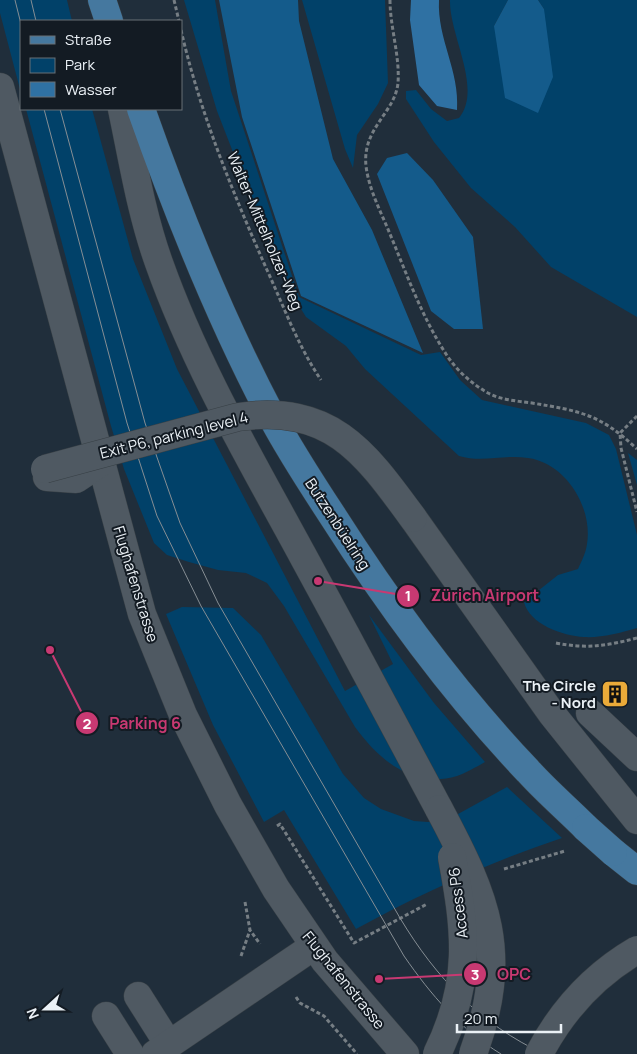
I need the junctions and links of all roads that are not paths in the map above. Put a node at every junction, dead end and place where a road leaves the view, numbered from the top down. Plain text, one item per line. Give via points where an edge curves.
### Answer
1 (101, 0) edge
2 (104, 20) edge
3 (109, 20) edge
4 (0, 87) edge
5 (122, 110) edge
6 (141, 110) edge
7 (100, 463) junction
8 (590, 713) dead end
9 (637, 757) edge
10 (439, 809) junction
11 (636, 818) edge
12 (637, 871) edge
13 (314, 946) junction
14 (637, 950) edge
15 (138, 996) dead end
16 (106, 1016) dead end
17 (162, 1049) edge
18 (130, 1054) edge
19 (405, 1054) edge
20 (437, 1054) edge
21 (473, 1054) edge
22 (539, 1054) edge

1 - 2 street
1 - 3 main road
4 - 7 street, Flughafenstrasse
5 - 10 street via 143,209 174,305 234,430
6 - 12 main road, Butzenbüelring, bridge via 193,251 232,336 273,418 366,569 415,637 529,773
7 - 11 street, Exit P6, parking level 4, bridge via 76,479 46,473 238,417 265,414 318,424 355,446 377,469 552,714
7 - 13 street, Flughafenstrasse via 142,614 183,714 248,843
8 - 9 street
10 - 20 street, Access P6, bridge via 450,844 462,916 464,972 456,1007
10 - 21 street, bridge via 472,874 490,930 492,961 488,996
13 - 17 street
13 - 19 street, Flughafenstrasse
14 - 22 street, bridge via 586,988 559,1020
15 - 17 street
16 - 18 street

